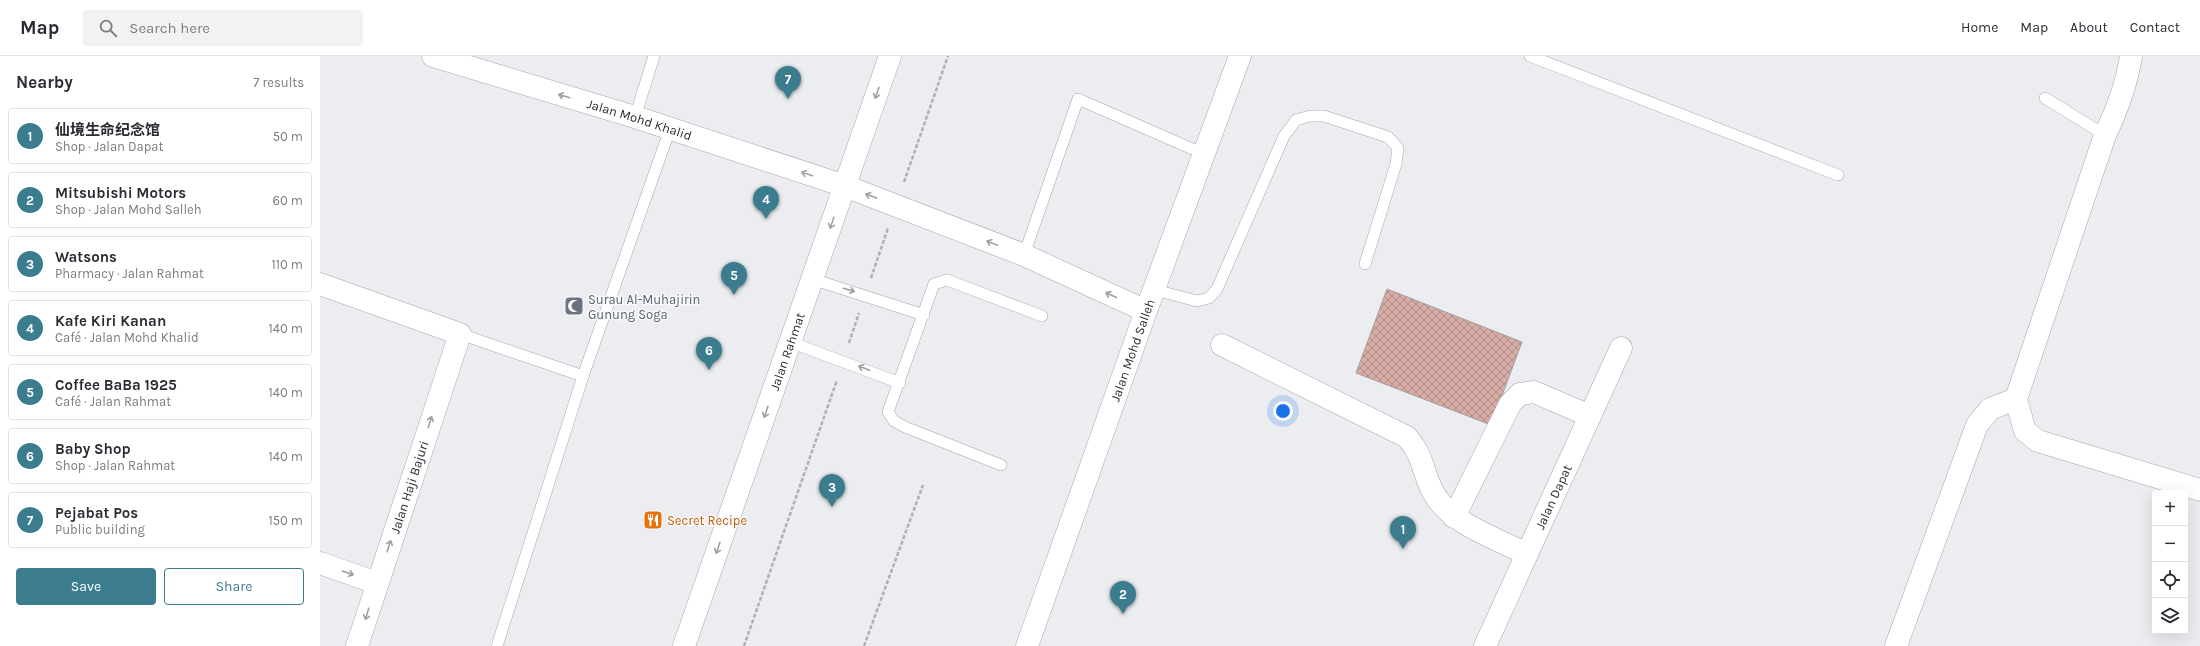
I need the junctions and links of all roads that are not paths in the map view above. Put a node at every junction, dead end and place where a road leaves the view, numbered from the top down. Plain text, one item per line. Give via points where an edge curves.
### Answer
1 (432, 56) edge
2 (654, 56) edge
3 (890, 56) edge
4 (1240, 56) edge
5 (1530, 56) edge
6 (2131, 56) edge
7 (2045, 98) dead end
8 (635, 117) junction
9 (670, 129) junction
10 (2104, 135) junction
11 (1204, 154) junction
12 (1838, 175) dead end
13 (844, 186) junction
14 (1024, 255) junction
15 (1365, 264) dead end
16 (812, 279) junction
17 (320, 284) edge
18 (1155, 290) junction
19 (1146, 311) junction
20 (924, 315) junction
21 (1042, 316) dead end
22 (460, 334) junction
23 (790, 342) junction
24 (1222, 345) dead end
25 (1621, 348) dead end
26 (583, 376) junction
27 (900, 383) junction
28 (2016, 399) junction
29 (1590, 416) junction
30 (1001, 465) dead end
31 (2200, 490) edge
32 (1454, 516) junction
33 (1527, 554) junction
34 (320, 563) edge
35 (377, 583) junction
36 (357, 646) edge
37 (496, 646) edge
38 (684, 646) edge
39 (1027, 646) edge
40 (1485, 646) edge
41 (1896, 646) edge

8 -> 1 street, Jalan Mohd Khalid
2 - 8 lane
3 -> 13 street, Jalan Rahmat
4 - 11 street, Jalan Mohd Salleh
5 - 12 lane
6 - 10 street via 2112,120
7 - 10 lane
8 - 9 street, Jalan Mohd Khalid
13 -> 9 street, Jalan Mohd Khalid
9 - 26 lane
10 - 28 street
11 - 14 lane via 1078,99
11 - 18 street, Jalan Mohd Salleh
14 -> 13 street, Jalan Mohd Khalid
13 -> 16 street, Jalan Rahmat
19 -> 14 street, Jalan Mohd Khalid
15 - 18 lane via 1396,164 1398,148 1388,137 1324,116 1310,116 1296,120 1284,136 1217,289 1209,298 1197,301
16 -> 20 lane
16 - 23 street, Jalan Rahmat
17 - 22 street
18 - 19 street, Jalan Mohd Salleh
19 - 39 street, Jalan Mohd Salleh
20 - 21 lane via 934,284 947,280
20 - 27 lane
22 - 26 lane
35 -> 22 street, Jalan Haji Bajuri
27 -> 23 lane
23 -> 38 street, Jalan Rahmat
24 - 32 street via 1407,438 1418,450 1426,479 1443,508
25 - 29 street, Jalan Dapat
26 - 37 lane
27 - 30 lane via 888,412 894,421
28 - 31 street via 2025,431 2038,441
28 - 41 street via 1990,408 1977,425
29 - 32 street via 1534,392 1520,394 1510,404
29 - 33 street, Jalan Dapat
32 - 33 street
33 - 40 street, Jalan Dapat
34 -> 35 street
35 -> 36 street, Jalan Haji Bajuri

